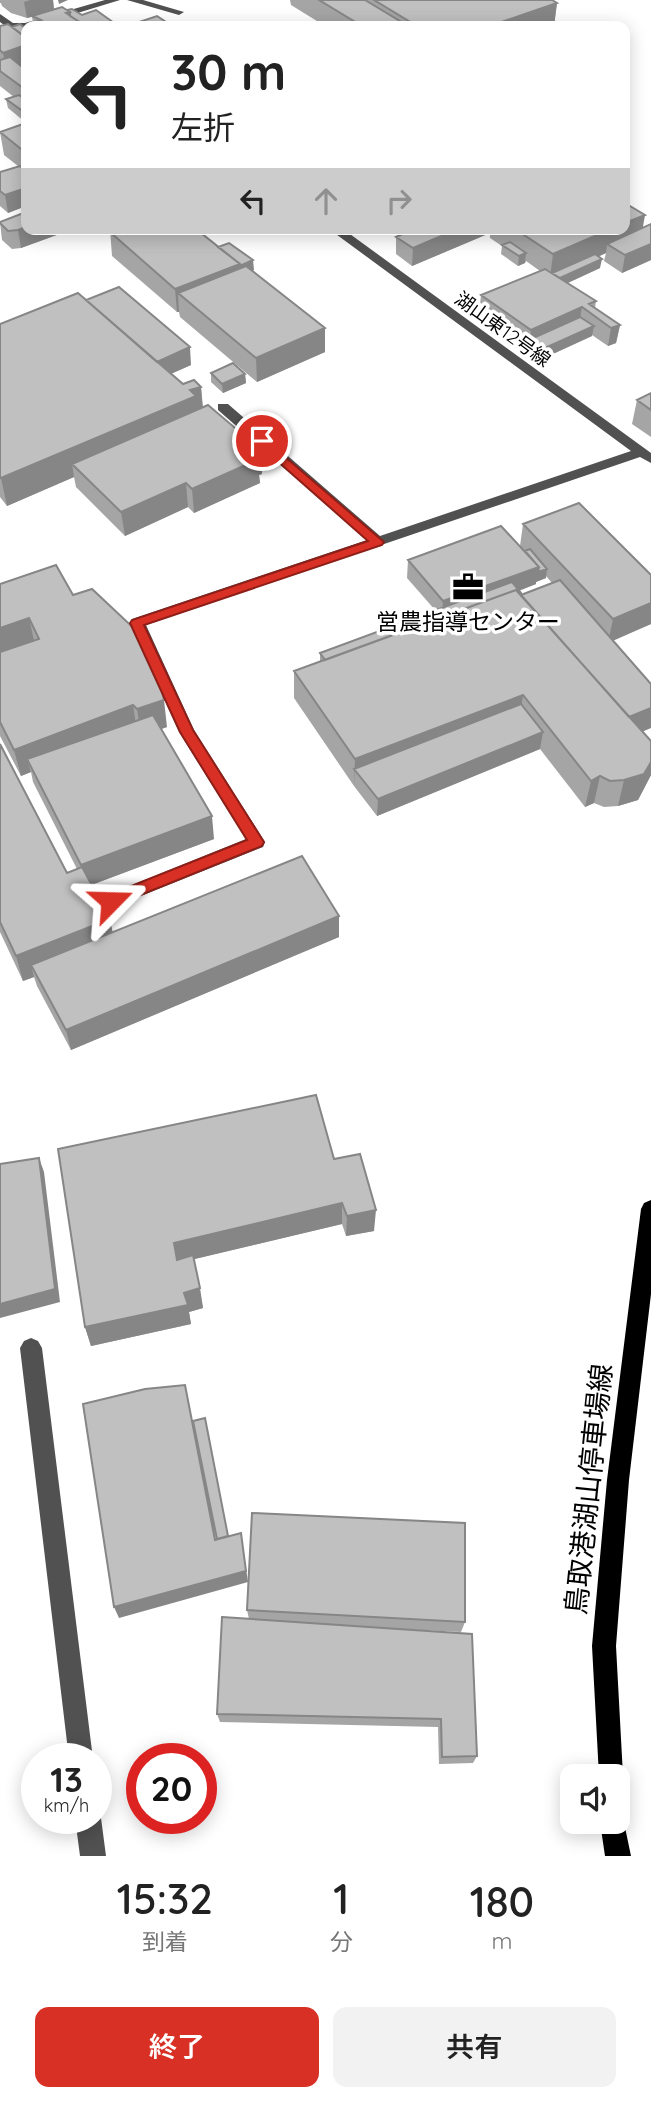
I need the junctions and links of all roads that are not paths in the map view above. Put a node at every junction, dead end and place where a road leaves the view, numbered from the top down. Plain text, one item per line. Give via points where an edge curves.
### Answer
1 (115, 0) edge
2 (132, 0) edge
3 (182, 0) edge
4 (179, 12) junction
5 (0, 17) edge
6 (42, 21) edge
7 (178, 21) edge
8 (21, 26) edge
9 (343, 235) edge
10 (223, 407) dead end
11 (646, 455) edge
12 (378, 542) junction
13 (111, 901) dead end
14 (651, 1209) edge
15 (31, 1348) dead end
16 (79, 1743) edge
17 (610, 1764) edge
18 (90, 1834) edge
19 (615, 1834) edge
20 (93, 1856) edge
21 (618, 1856) edge

1 - 6 street
2 - 4 street
3 - 4 street
4 - 7 street
5 - 8 street via 11,26
9 - 11 street, 湖山東12号線
10 - 12 street
11 - 12 street
12 - 13 street via 136,623 187,732 257,842
14 - 17 main road, 鳥取港湖山停車場線 via 618,1480 604,1646
15 - 16 street
18 - 20 street
19 - 21 main road

